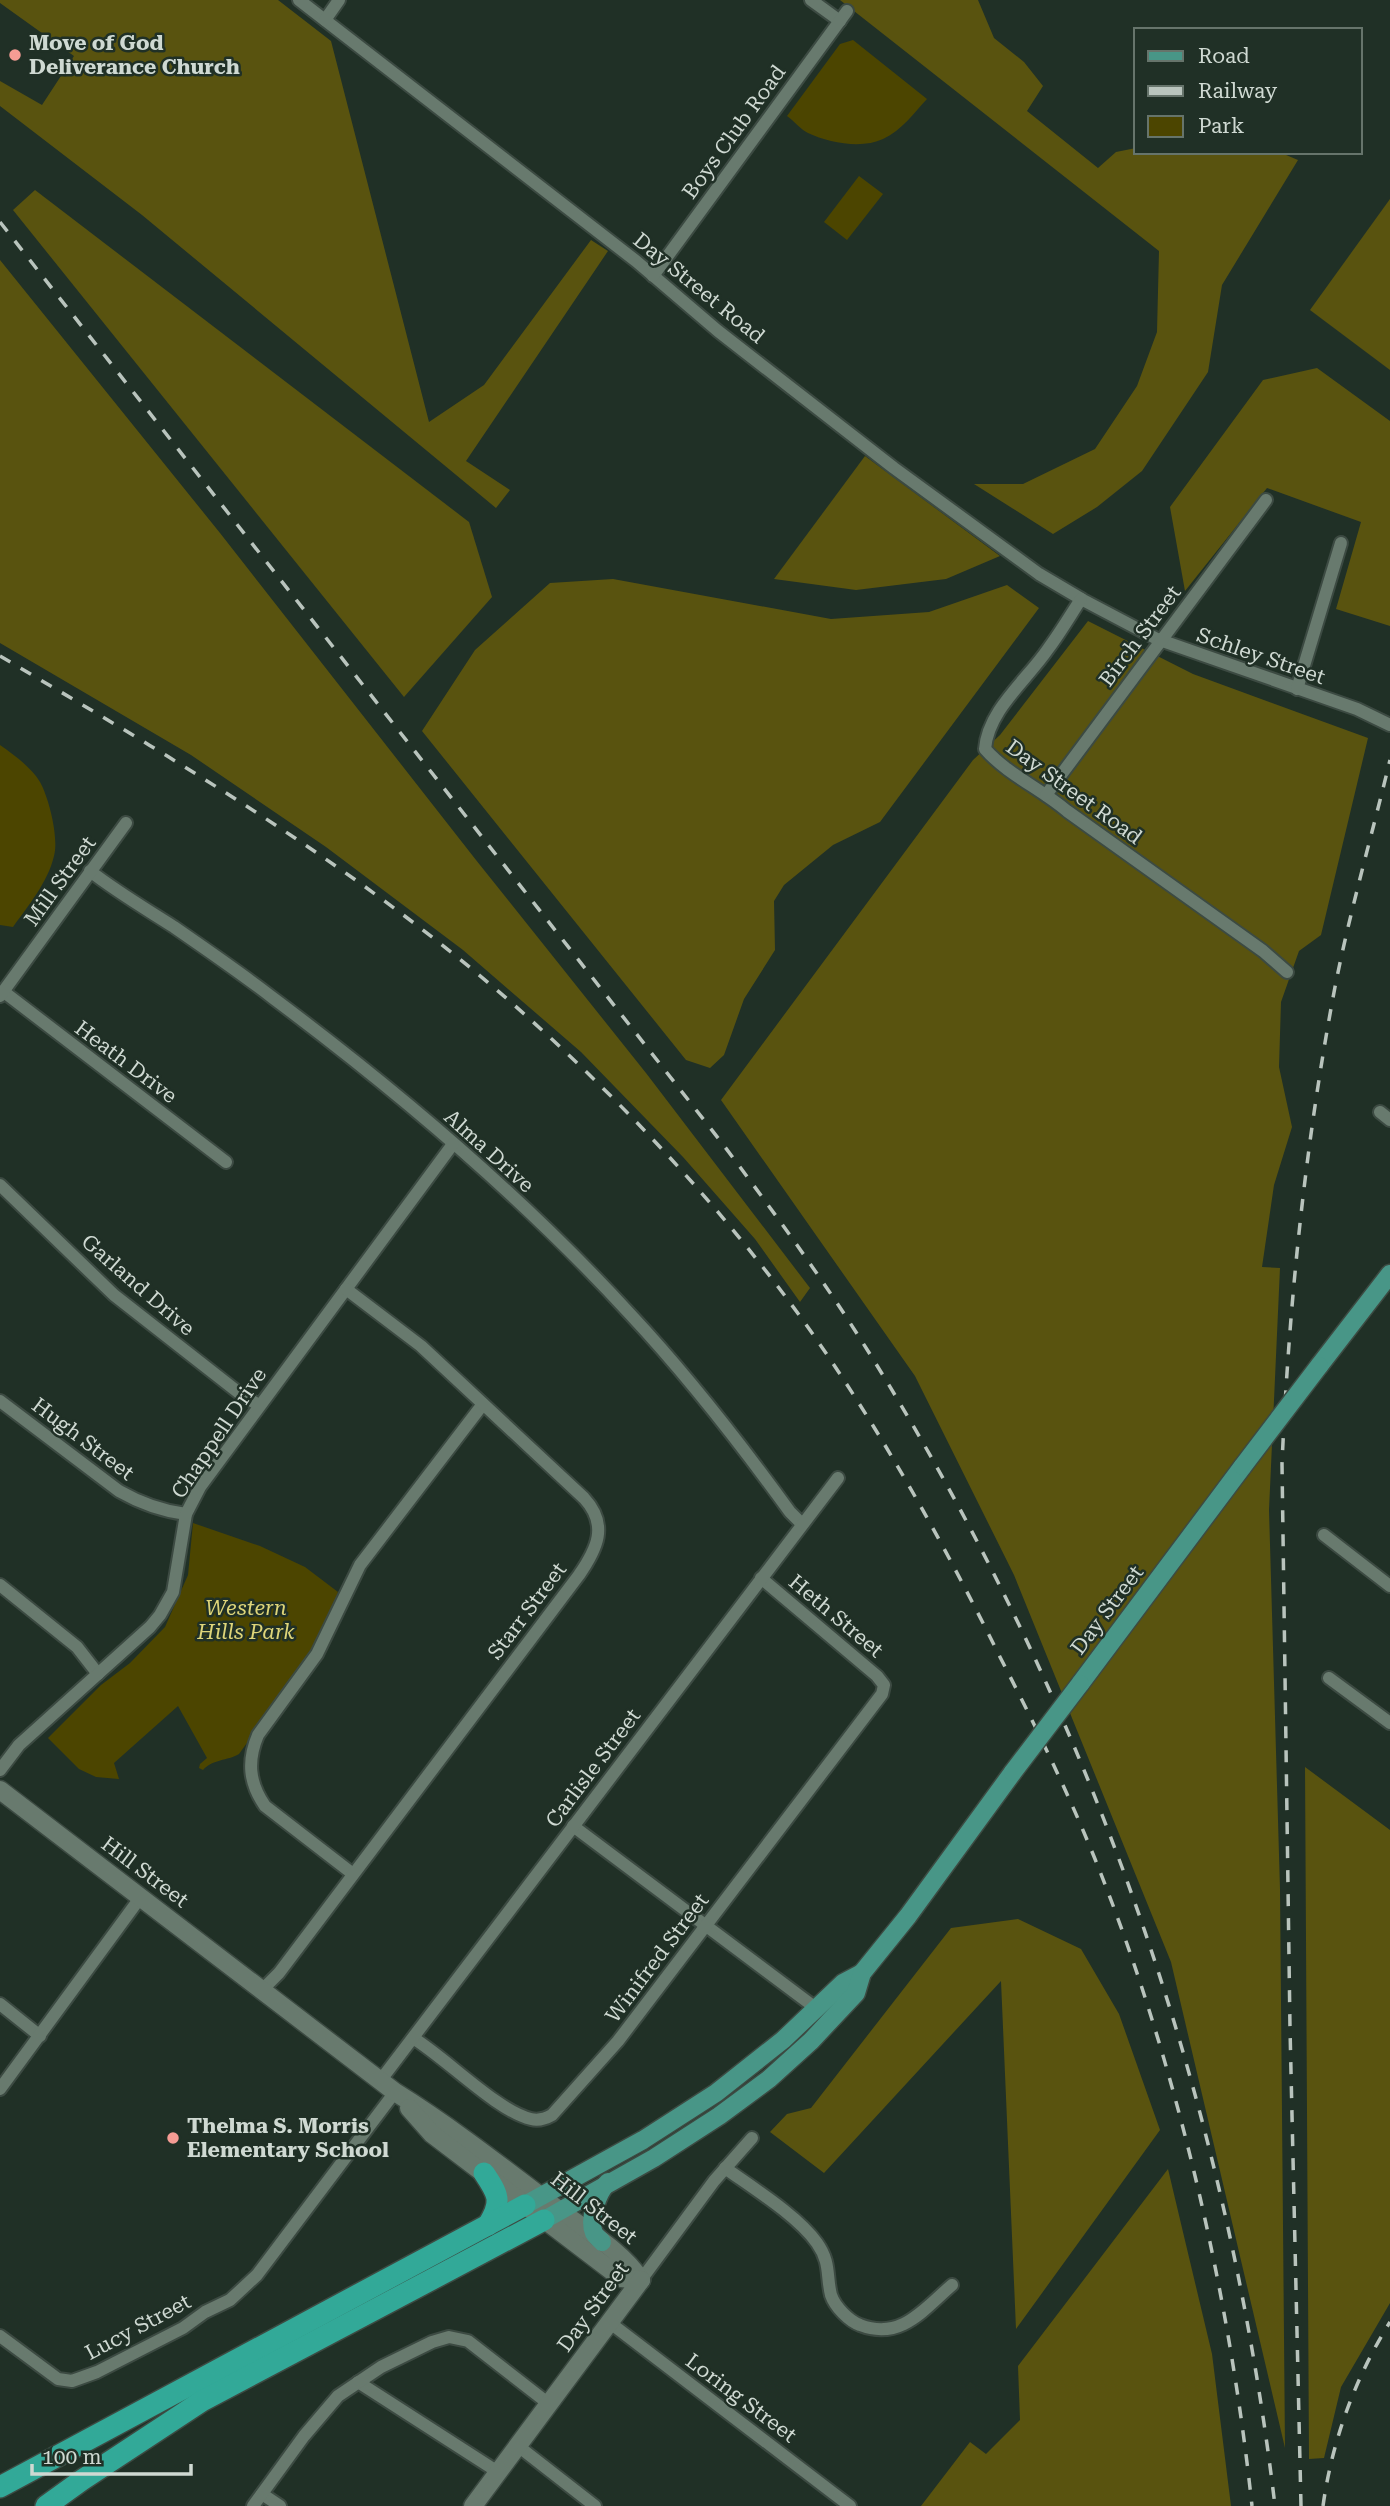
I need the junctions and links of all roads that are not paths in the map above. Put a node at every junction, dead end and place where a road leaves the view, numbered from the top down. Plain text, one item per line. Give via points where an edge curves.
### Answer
1 (299, 0) edge
2 (339, 0) edge
3 (811, 0) edge
4 (325, 20) junction
5 (653, 276) junction
6 (1266, 500) dead end
7 (1341, 543) dead end
8 (1082, 600) junction
9 (1160, 640) junction
10 (1297, 689) junction
11 (1390, 725) edge
12 (1046, 795) junction
13 (126, 823) dead end
14 (90, 871) junction
15 (1287, 972) dead end
16 (2, 994) edge
17 (453, 1144) junction
18 (226, 1161) dead end
19 (0, 1185) edge
20 (1390, 1275) edge
21 (346, 1289) junction
22 (0, 1401) edge
23 (483, 1404) junction
24 (259, 1405) junction
25 (838, 1478) dead end
26 (186, 1514) junction
27 (802, 1524) junction
28 (1324, 1535) dead end
29 (761, 1578) junction
30 (0, 1585) edge
31 (1390, 1586) edge
32 (98, 1674) junction
33 (1329, 1678) dead end
34 (884, 1685) joint
35 (1390, 1723) edge
36 (0, 1770) edge
37 (0, 1790) edge
38 (573, 1826) junction
39 (353, 1874) junction
40 (140, 1898) junction
41 (707, 1924) junction
42 (862, 1973) junction
43 (261, 1990) junction
44 (0, 2004) edge
45 (817, 2009) junction
46 (40, 2036) junction
47 (413, 2038) junction
48 (380, 2081) junction
49 (0, 2089) edge
50 (395, 2092) junction
51 (752, 2137) dead end
52 (725, 2168) junction
53 (484, 2173) junction
54 (608, 2182) junction
55 (533, 2200) junction
56 (552, 2215) junction
57 (488, 2225) junction
58 (602, 2242) junction
59 (641, 2280) junction
60 (952, 2285) dead end
61 (609, 2322) junction
62 (0, 2336) edge
63 (358, 2382) junction
64 (549, 2404) junction
65 (518, 2446) junction
66 (498, 2472) junction
67 (0, 2487) edge
68 (262, 2494) junction
69 (46, 2506) edge
70 (253, 2506) edge
71 (280, 2506) edge
72 (473, 2506) edge
73 (595, 2506) edge
74 (850, 2506) edge

1 - 4 street, Day Street Road
2 - 4 street
3 - 5 street, Boys Club Road via 843,16
4 - 5 street, Day Street Road
5 - 8 street, Day Street Road via 894,468
6 - 9 street, Birch Street
7 - 10 street
8 - 9 street, Schley Street
8 - 12 street, Day Street Road via 992,721 986,738 985,749 998,764
9 - 10 street, Schley Street
9 - 12 street, Birch Street
10 - 11 street, Schley Street
12 - 15 street, Day Street Road
13 - 14 street, Mill Street
14 - 16 street, Mill Street
14 - 17 street, Alma Drive via 270,995
16 - 18 street, Heath Drive
17 - 21 street, Chappell Drive
17 - 27 street, Alma Drive via 630,1314 709,1404
19 - 24 street, Garland Drive via 114,1295
20 - 42 main road, Day Street, bridge
21 - 23 street, Starr Street via 421,1346
21 - 24 street, Chappell Drive
22 - 26 street, Hugh Street via 119,1491
23 - 39 street via 360,1565 317,1654 253,1747 250,1773 265,1806
23 - 39 street, Starr Street via 589,1503 598,1528 596,1547
24 - 26 street, Chappell Drive
25 - 27 street, Carlisle Street
26 - 32 street, Chappell Drive via 176,1579 167,1604 150,1627
27 - 29 street, Carlisle Street
28 - 31 street
29 - 34 street, Heth Street
29 - 38 street, Carlisle Street
30 - 32 street via 77,1647
32 - 36 street, Chappell Drive via 19,1745
33 - 35 street
34 - 41 street, Winifred Street via 882,1694
37 - 40 street, Hill Street
38 - 41 street
38 - 47 street, Carlisle Street
39 - 43 street, Starr Street
40 - 43 street, Hill Street
40 - 46 street
41 - 45 street
41 - 47 street, Winifred Street via 618,2041 559,2109 544,2119 533,2120 513,2111
42 - 45 main road, Day Street via 843,1983
42 - 54 main road, Day Street via 856,1993 832,2021 769,2079 654,2158
43 - 48 street, Hill Street
44 - 46 street
45 - 55 main road, Day Street via 716,2093 643,2140
46 - 49 street
47 - 48 street, Carlisle Street
48 - 50 street, Hill Street
50 - 53 street, Hill Street via 432,2134
50 - 55 street, Hill Street via 441,2120
50 - 62 street, Lucy Street via 257,2275 238,2294 183,2328 72,2381 58,2379
51 - 52 street, Day Street
52 - 59 street, Day Street
52 - 60 street via 805,2228 826,2259 832,2295 852,2322 874,2331 906,2325
53 - 55 street, Hill Street
53 - 57 highway via 499,2201
54 - 56 main road, Day Street
54 - 58 main road via 593,2219 594,2232
55 - 56 street, Hill Street
55 - 57 highway
56 - 58 street, Hill Street
56 - 59 street, Hill Street via 621,2278
56 - 69 highway via 202,2401
57 - 67 highway
58 - 59 street, Hill Street via 632,2266
59 - 61 street, Day Street
61 - 64 street, Day Street
61 - 74 street, Loring Street
63 - 64 street via 440,2339 462,2339
63 - 66 street
63 - 68 street via 323,2412
64 - 65 street, Day Street
65 - 66 street, Day Street
65 - 73 street
66 - 72 street, Day Street
68 - 70 street
68 - 71 street

